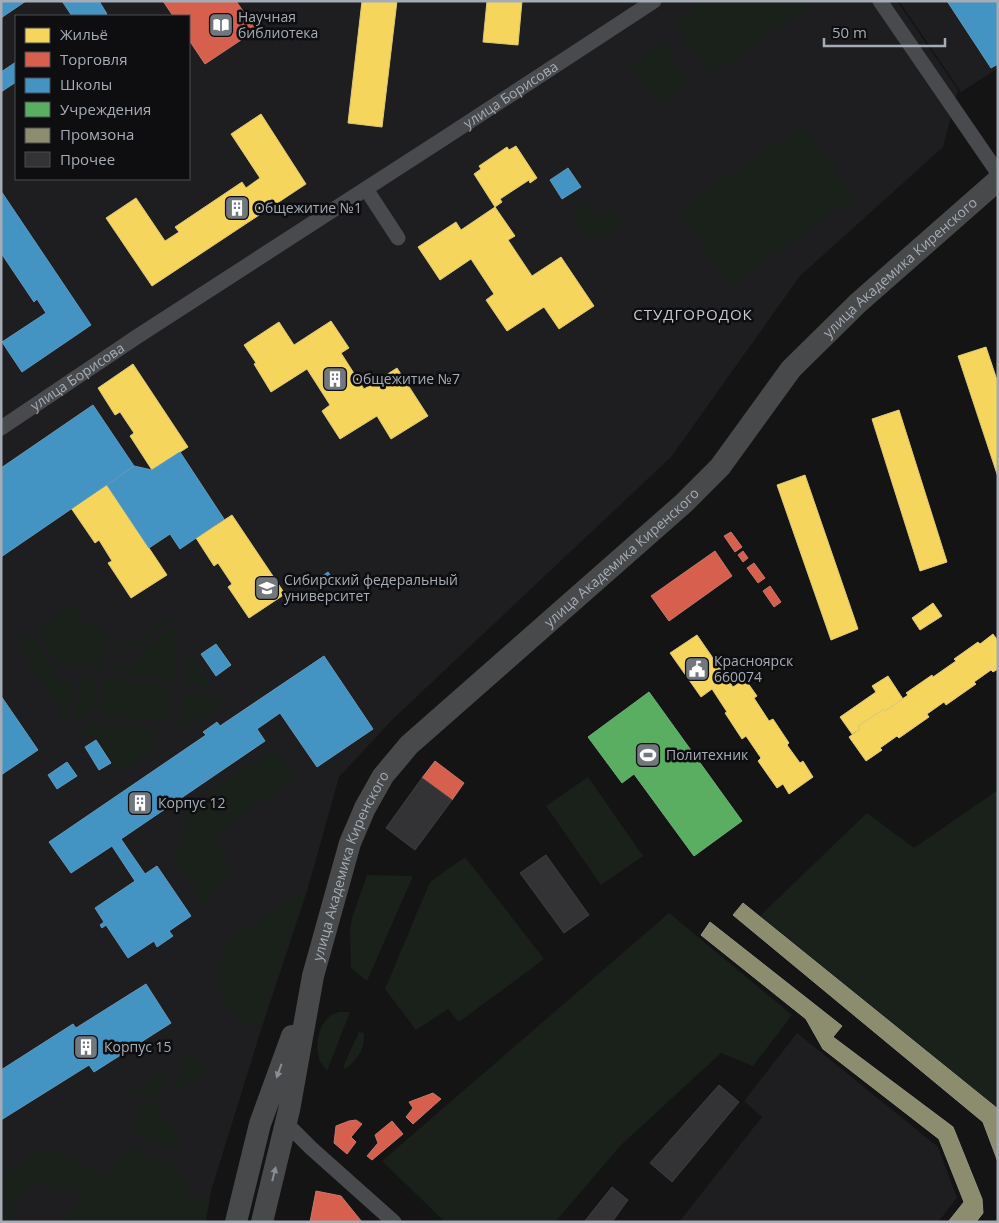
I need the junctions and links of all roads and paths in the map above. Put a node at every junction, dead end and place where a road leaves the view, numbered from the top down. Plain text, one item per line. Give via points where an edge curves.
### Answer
1 (654, 1) edge
2 (880, 1) edge
3 (998, 173) edge
4 (998, 180) edge
5 (366, 189) junction
6 (398, 238) dead end
7 (1, 428) edge
8 (313, 976) junction
9 (286, 1123) junction
10 (236, 1222) edge
11 (262, 1222) edge
12 (394, 1222) edge

1 - 5 street, улица Борисова
2 - 3 street
4 - 8 main road, улица Академика Киренского via 858,303 791,369 720,467 684,503 409,745 383,776 364,808 350,843
5 - 6 street
5 - 7 street, улица Борисова
8 - 9 main road, улица Академика Киренского
8 -> 10 main road, улица Академика Киренского via 260,1124
11 -> 9 main road, улица Академика Киренского
9 - 12 street

